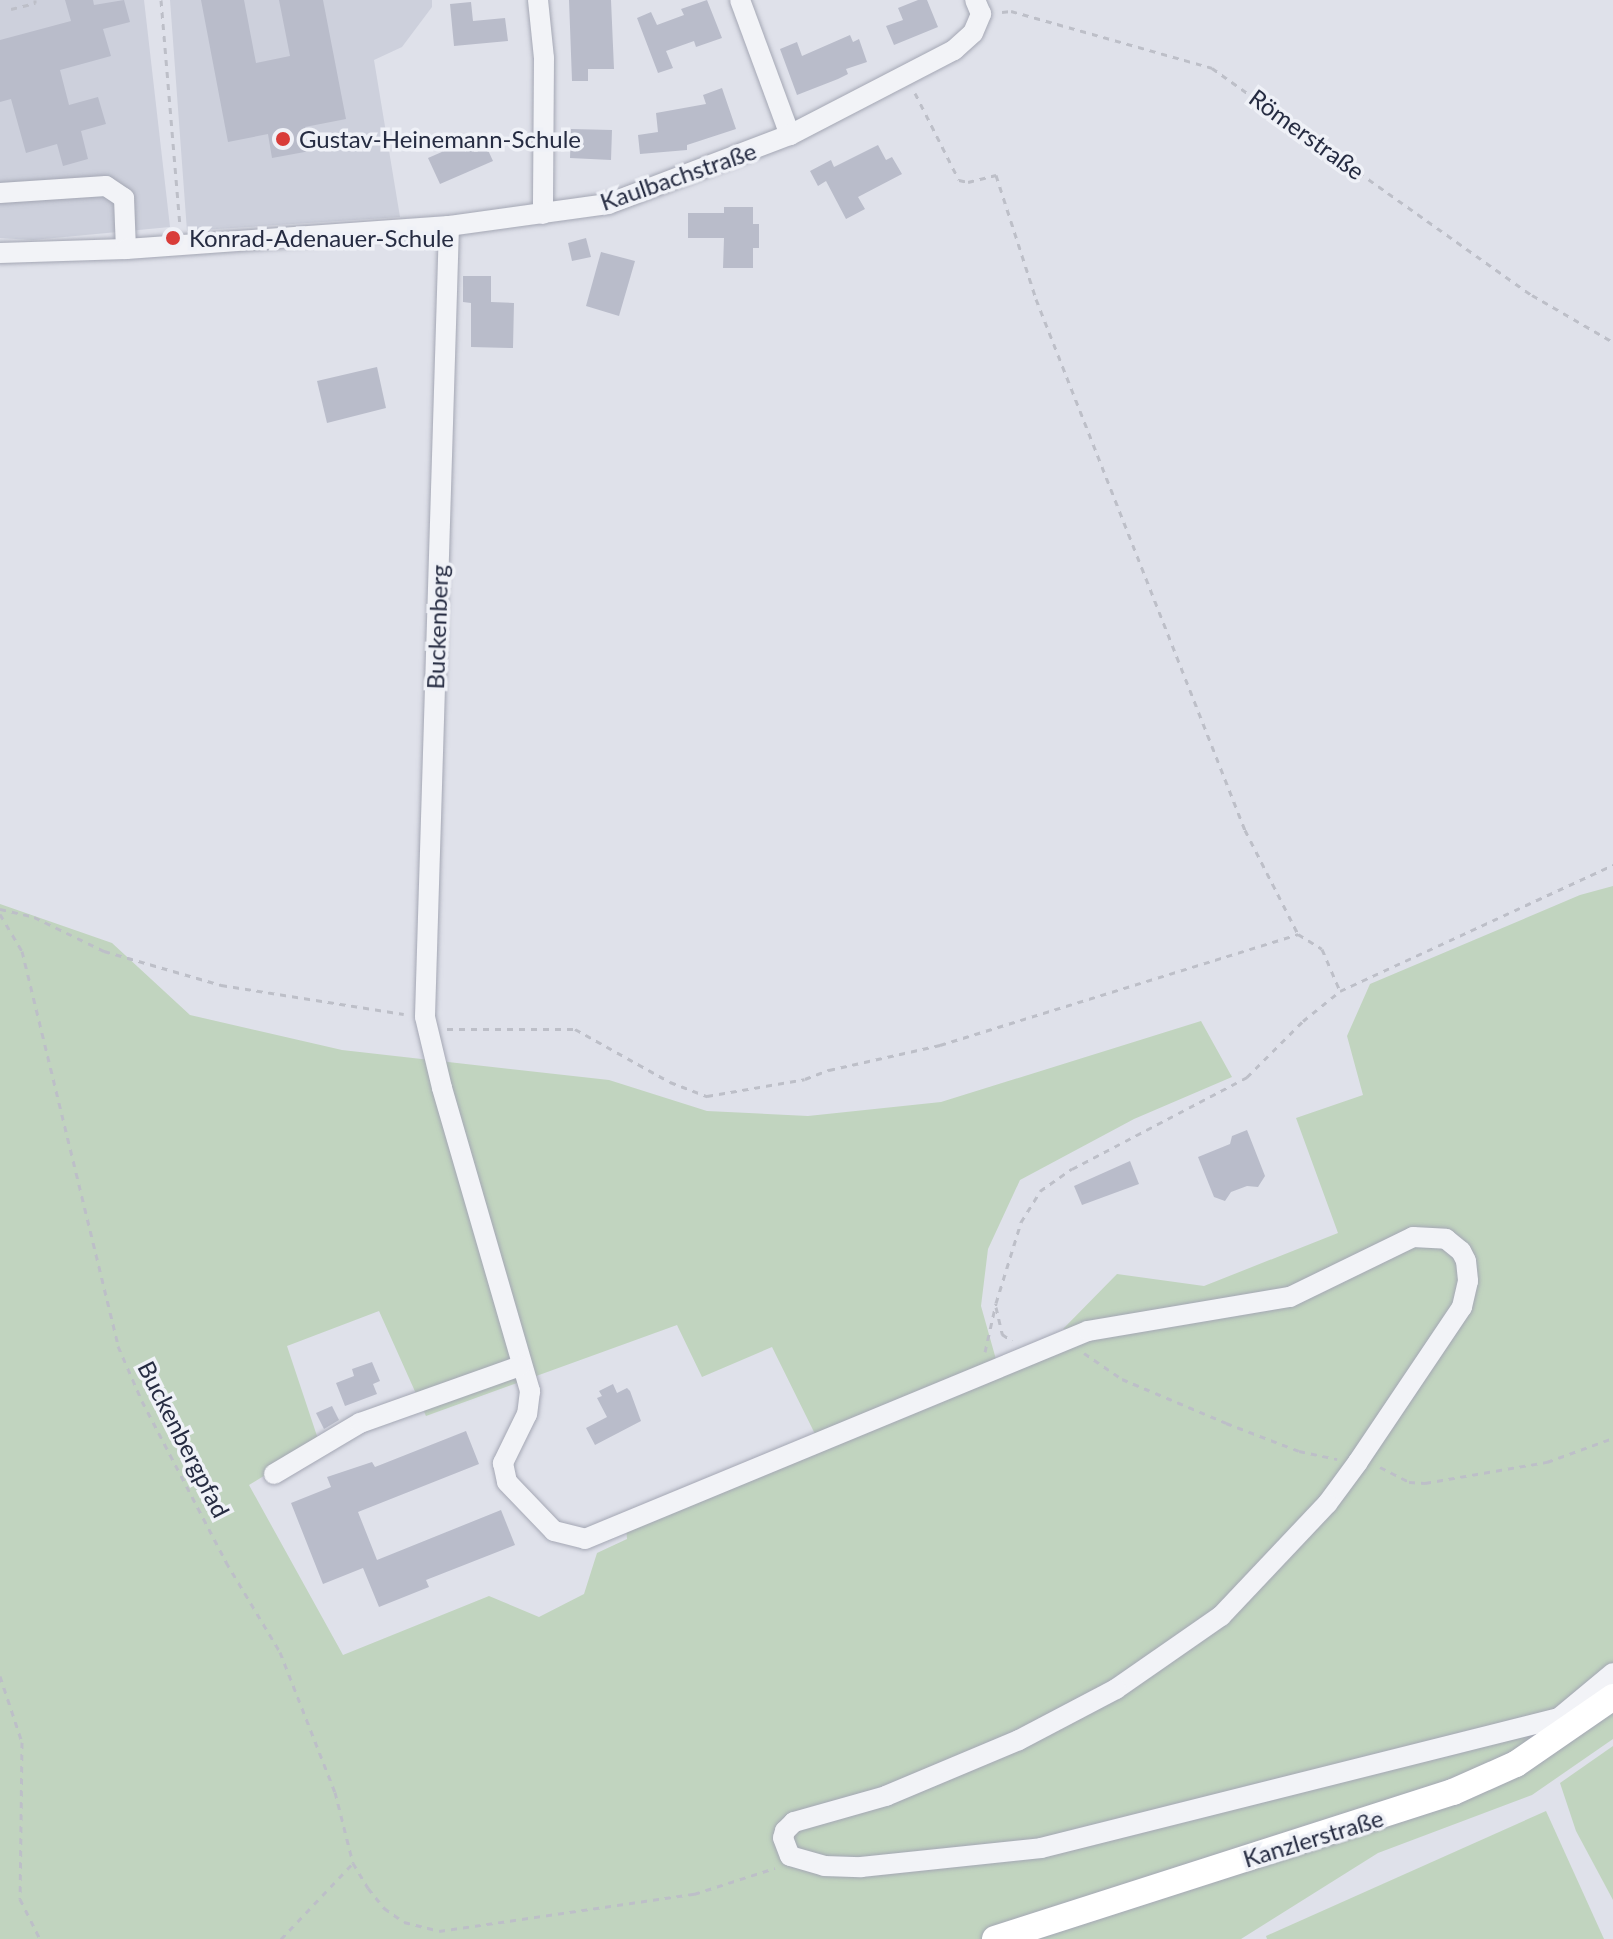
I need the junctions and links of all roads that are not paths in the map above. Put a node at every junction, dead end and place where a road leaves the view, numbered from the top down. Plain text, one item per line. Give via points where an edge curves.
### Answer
1 (538, 0) edge
2 (740, 0) edge
3 (978, 7) edge
4 (790, 135) junction
5 (0, 193) edge
6 (543, 214) junction
7 (449, 226) junction
8 (126, 249) junction
9 (0, 253) edge
10 (520, 1366) junction
11 (274, 1474) dead end
12 (1613, 1673) edge
13 (1613, 1697) edge
14 (995, 1939) edge

1 - 6 street via 544,58
2 - 4 street
3 - 4 street, Kaulbachstraße via 973,33 954,50
4 - 6 street, Kaulbachstraße via 608,204
5 - 8 street via 106,186 124,198
6 - 7 street, Kaulbachstraße
7 - 8 street, Kaulbachstraße
7 - 10 street, Buckenberg via 426,1023
8 - 9 street, Kaulbachstraße
10 - 11 street via 360,1423
10 - 12 street, Buckenberg via 530,1391 527,1414 503,1463 507,1482 554,1531 585,1539 1061,1340 1135,1321 1273,1302 1328,1281 1405,1240 1446,1239 1461,1251 1468,1281 1462,1307 1327,1504 1221,1616 1091,1704 1019,1740 886,1796 794,1822 783,1838 786,1851 798,1861 861,1867 1041,1848 1559,1718
13 - 14 main road, Kanzlerstraße via 1542,1748 1485,1779

